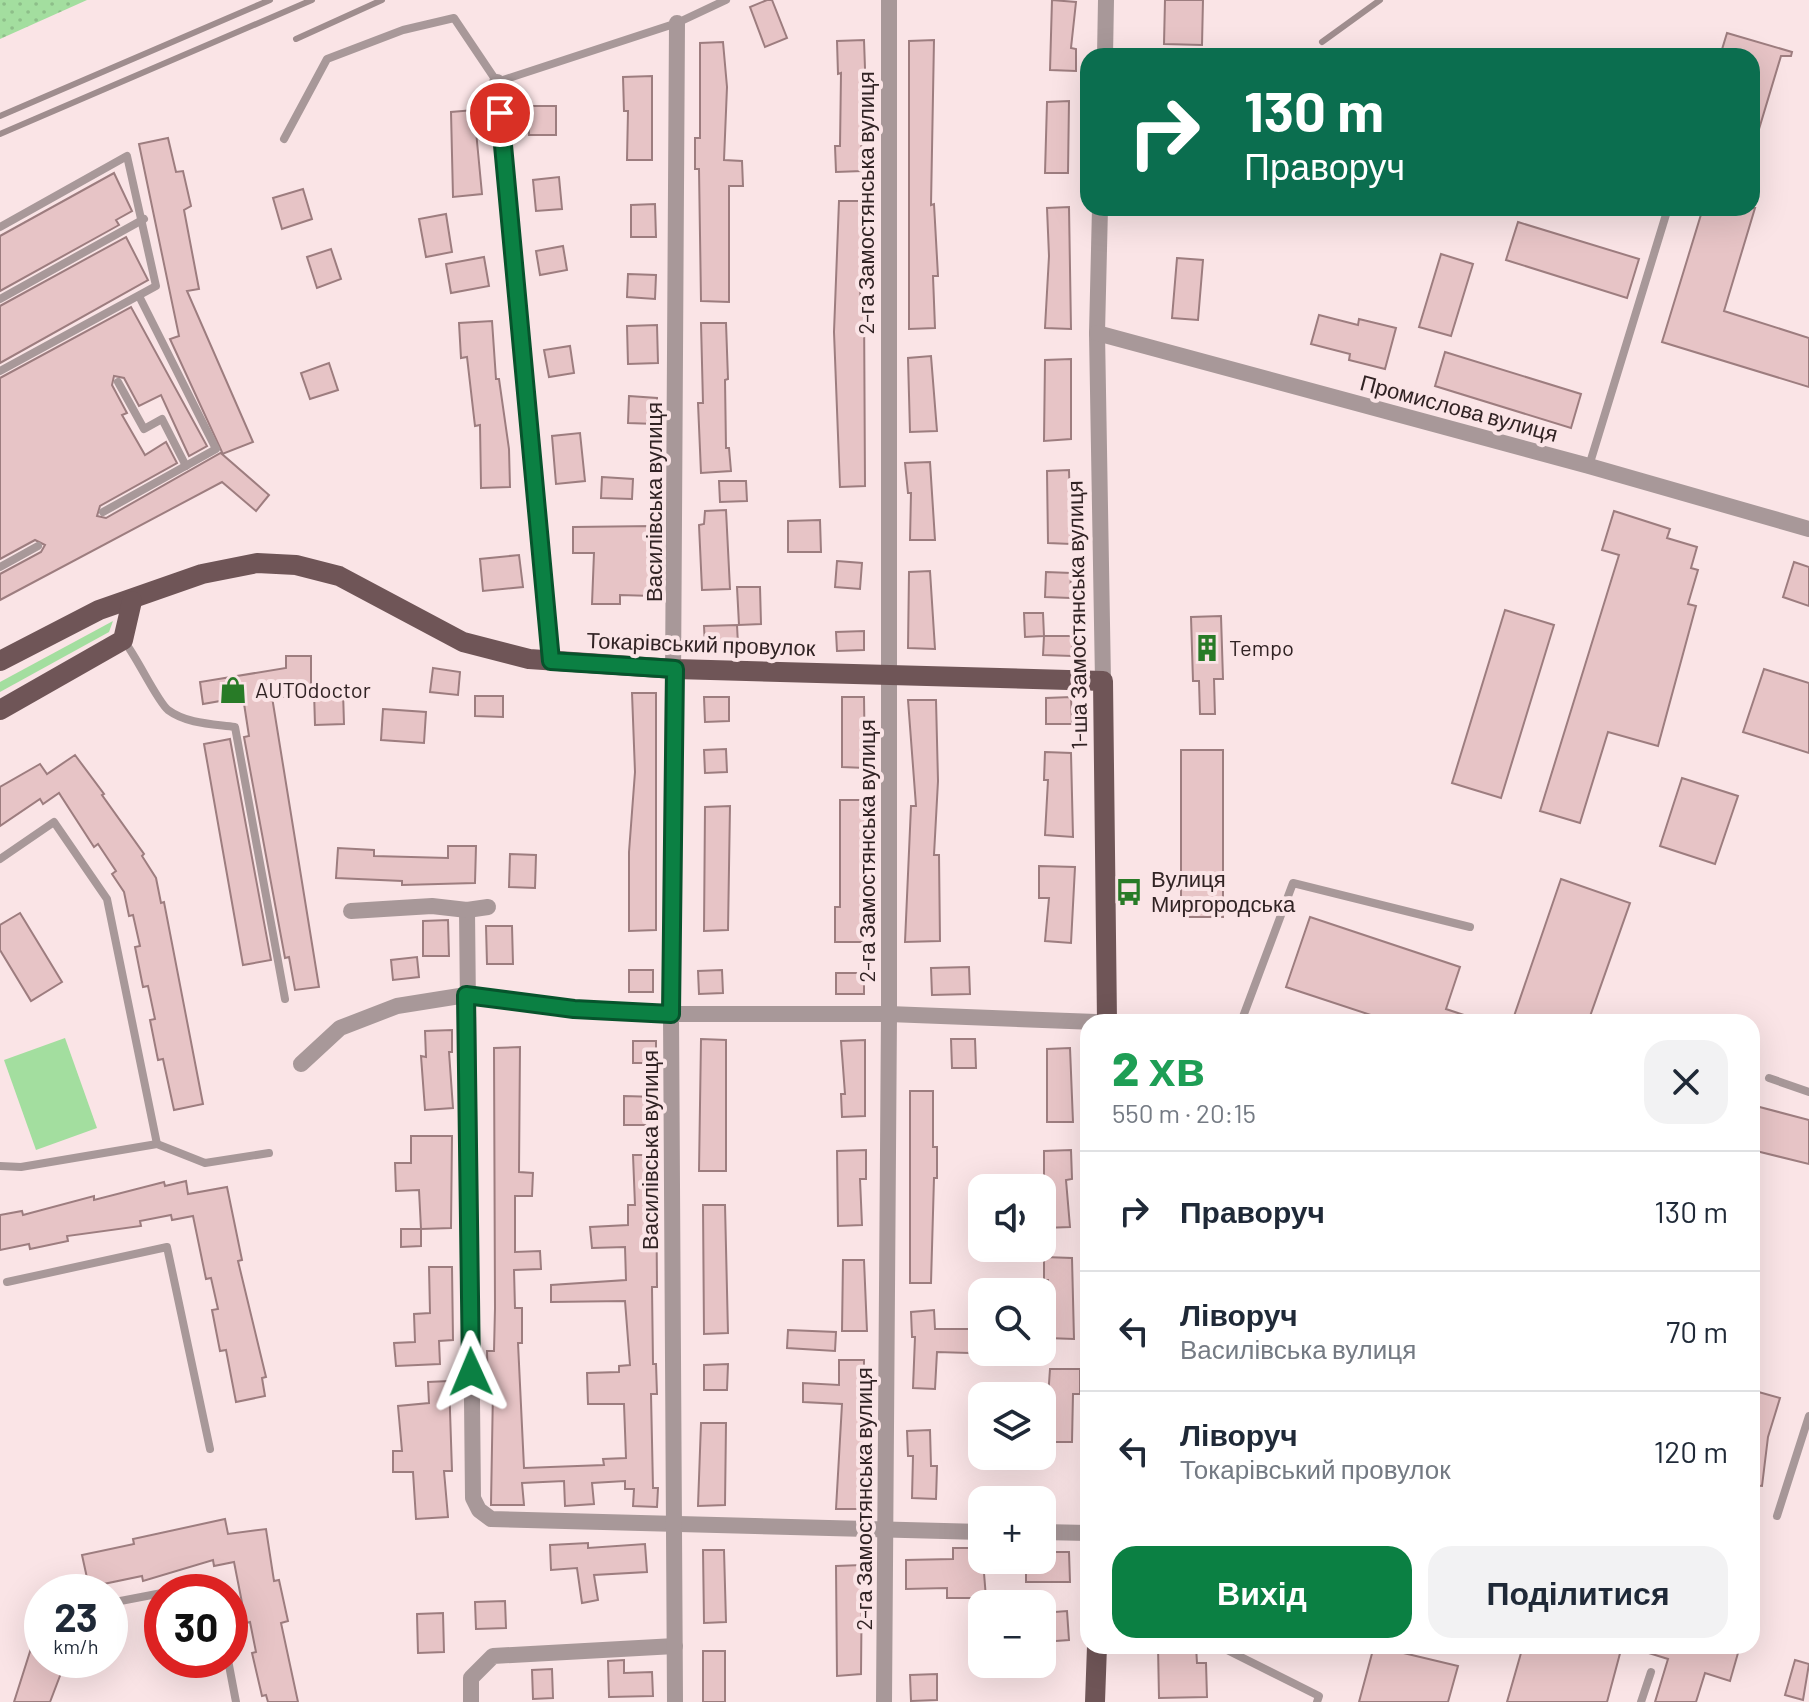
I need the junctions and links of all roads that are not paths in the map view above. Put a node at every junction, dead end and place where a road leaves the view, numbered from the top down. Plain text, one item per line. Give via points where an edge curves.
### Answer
1 (726, 0) edge
2 (889, 0) edge
3 (1106, 0) edge
4 (677, 23) junction
5 (1105, 48) edge
6 (497, 82) junction
7 (284, 139) dead end
8 (1100, 216) edge
9 (1666, 216) edge
10 (144, 219) junction
11 (0, 227) edge
12 (139, 296) junction
13 (0, 299) edge
14 (1097, 333) junction
15 (0, 371) edge
16 (118, 382) dead end
17 (186, 466) junction
18 (1589, 466) junction
19 (103, 512) dead end
20 (1809, 529) edge
21 (38, 546) dead end
22 (0, 567) edge
23 (132, 601) junction
24 (123, 640) junction
25 (0, 661) edge
26 (551, 661) junction
27 (675, 669) junction
28 (888, 674) junction
29 (1103, 681) junction
30 (0, 710) edge
31 (0, 859) edge
32 (488, 907) dead end
33 (467, 910) junction
34 (351, 911) dead end
35 (1470, 927) dead end
36 (466, 995) junction
37 (285, 999) dead end
38 (671, 1014) junction
39 (889, 1014) junction
40 (1107, 1014) edge
41 (1244, 1014) edge
42 (1080, 1021) edge
43 (301, 1064) dead end
44 (1769, 1078) dead end
45 (1809, 1092) edge
46 (157, 1144) junction
47 (269, 1153) dead end
48 (0, 1166) edge
49 (7, 1282) dead end
50 (1809, 1416) edge
51 (210, 1449) dead end
52 (1777, 1516) dead end
53 (675, 1525) junction
54 (885, 1531) junction
55 (968, 1532) edge
56 (1056, 1532) edge
57 (1080, 1533) edge
58 (675, 1646) junction
59 (1097, 1654) edge
60 (1235, 1654) edge
61 (1651, 1672) dead end
62 (231, 1678) edge
63 (236, 1702) edge
64 (471, 1702) edge
65 (675, 1702) edge
66 (884, 1702) edge
67 (1095, 1702) edge
68 (1317, 1702) edge
69 (1641, 1702) edge

1 - 4 lane
2 - 28 street, 2-га Замостянська вулиця
3 - 5 street
4 - 6 lane
4 - 27 street, Василівська вулиця
6 - 7 lane via 454,18 403,30 327,59
6 - 26 street
8 - 14 street, 1-ша Замостянська вулиця
9 - 18 lane
10 - 11 lane via 127,156
10 - 12 lane via 156,286
10 - 13 lane
12 - 15 lane
12 - 17 lane via 216,449
14 - 18 street, Промислова вулиця
14 - 29 street, 1-ша Замостянська вулиця
16 - 17 lane via 144,429 162,419
17 - 19 lane
18 - 20 street, Промислова вулиця
21 - 22 lane
23 - 24 main road
23 - 25 main road, Токарівський провулок via 99,610
23 - 26 main road, Токарівський провулок via 202,574 257,563 296,565 339,576 463,642
24 - 30 main road
24 - 37 lane via 165,708 188,720 235,727
26 - 27 main road, Токарівський провулок
27 - 28 main road, Токарівський провулок
27 - 38 street, Василівська вулиця
28 - 29 main road, Токарівський провулок
28 - 39 street, 2-га Замостянська вулиця
29 - 40 main road, 1-ша Замостянська вулиця
31 - 46 lane via 54,822 107,899
32 - 33 street
33 - 34 street via 432,906
33 - 36 street
35 - 41 lane via 1293,883
36 - 38 street
36 - 43 street via 397,1006 340,1028
36 - 53 street via 473,1498 491,1519
38 - 39 street
38 - 53 street, Василівська вулиця
39 - 42 street
39 - 54 street, 2-га Замостянська вулиця
44 - 45 lane
46 - 47 lane via 205,1163
46 - 48 lane
49 - 51 lane via 167,1247
50 - 52 lane
53 - 54 street
53 - 58 street, Василівська вулиця
54 - 55 street
54 - 66 street, 2-га Замостянська вулиця
56 - 57 street
58 - 64 street via 493,1656 471,1678
58 - 65 street, Василівська вулиця
59 - 67 main road
60 - 68 lane via 1319,1696
61 - 69 lane
62 - 63 lane

